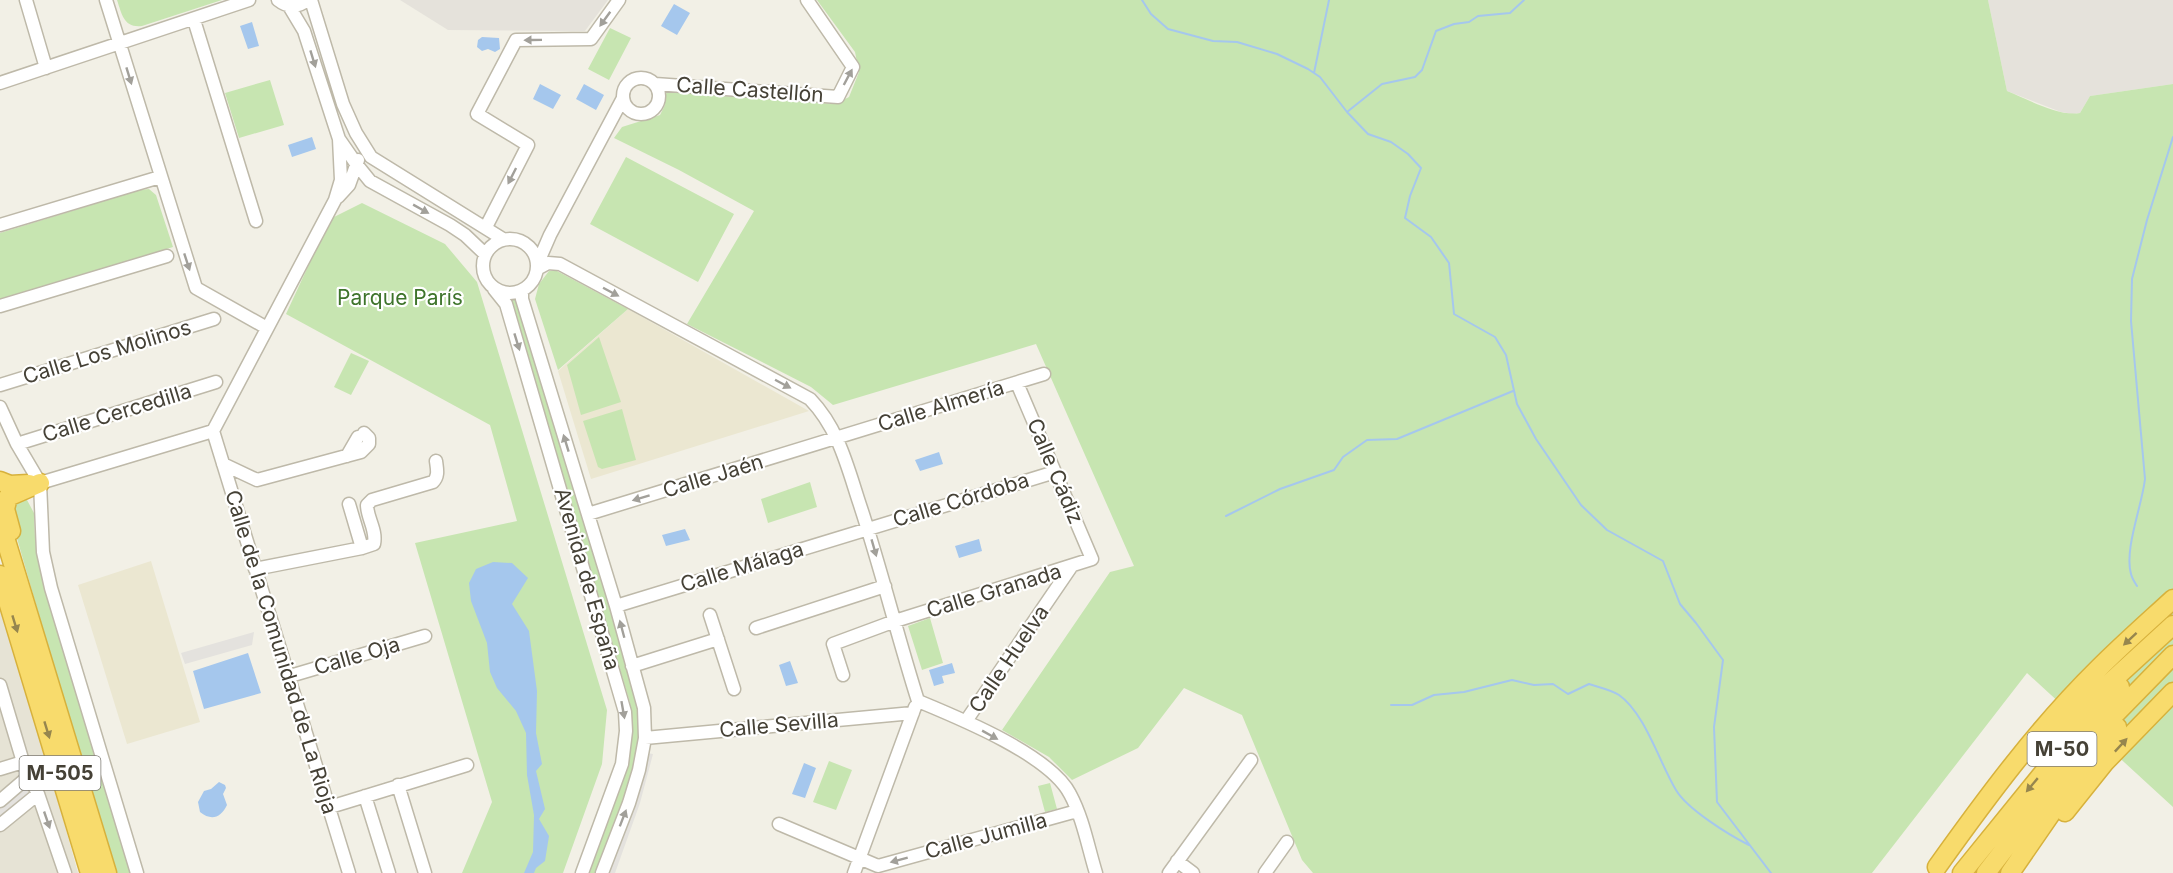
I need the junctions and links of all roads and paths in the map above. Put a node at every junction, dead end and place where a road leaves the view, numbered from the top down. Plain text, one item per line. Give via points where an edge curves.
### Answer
1 (26, 0) edge
2 (106, 0) edge
3 (249, 0) edge
4 (309, 0) edge
5 (619, 0) edge
6 (807, 0) edge
7 (284, 3) edge
8 (194, 20) junction
9 (120, 43) junction
10 (46, 68) junction
11 (0, 83) edge
12 (655, 84) junction
13 (623, 98) junction
14 (642, 114) junction
15 (611, 121) junction
16 (356, 133) junction
17 (339, 139) junction
18 (357, 165) junction
19 (160, 177) junction
20 (370, 181) junction
21 (345, 182) junction
22 (435, 198) junction
23 (256, 221) dead end
24 (0, 225) edge
25 (486, 227) junction
26 (550, 236) junction
27 (503, 239) junction
28 (527, 244) junction
29 (485, 254) junction
30 (167, 256) dead end
31 (560, 264) junction
32 (537, 267) junction
33 (494, 289) junction
34 (522, 291) junction
35 (0, 306) edge
36 (214, 319) dead end
37 (267, 328) junction
38 (1044, 374) dead end
39 (216, 382) dead end
40 (1017, 383) junction
41 (0, 385) edge
42 (0, 407) edge
43 (213, 430) junction
44 (361, 435) dead end
45 (838, 438) junction
46 (17, 444) junction
47 (436, 461) dead end
48 (223, 464) junction
49 (1055, 471) junction
50 (0, 481) edge
51 (40, 483) junction
52 (350, 504) dead end
53 (588, 514) junction
54 (0, 521) edge
55 (868, 528) junction
56 (362, 548) junction
57 (1092, 559) joint
58 (1071, 567) junction
59 (255, 569) junction
60 (0, 574) edge
61 (885, 586) junction
62 (2173, 599) edge
63 (616, 606) junction
64 (710, 615) dead end
65 (895, 621) junction
66 (2173, 625) edge
67 (756, 628) dead end
68 (425, 636) dead end
69 (2173, 636) edge
70 (718, 639) junction
71 (2173, 655) edge
72 (2173, 664) edge
73 (632, 666) junction
74 (843, 675) dead end
75 (290, 676) junction
76 (50, 683) junction
77 (0, 685) edge
78 (734, 689) dead end
79 (2173, 692) edge
80 (918, 701) junction
81 (912, 713) junction
82 (966, 721) junction
83 (645, 738) junction
84 (1251, 760) dead end
85 (23, 762) junction
86 (467, 765) dead end
87 (0, 769) edge
88 (29, 776) junction
89 (398, 785) junction
90 (38, 794) junction
91 (365, 796) junction
92 (0, 801) edge
93 (330, 807) junction
94 (1077, 811) junction
95 (779, 824) dead end
96 (0, 825) edge
97 (1287, 842) dead end
98 (860, 858) junction
99 (1177, 861) junction
100 (1935, 870) edge
101 (66, 873) edge
102 (90, 873) edge
103 (107, 873) edge
104 (137, 873) edge
105 (349, 873) edge
106 (389, 873) edge
107 (425, 873) edge
108 (582, 873) edge
109 (602, 873) edge
110 (854, 873) edge
111 (1096, 873) edge
112 (1169, 873) edge
113 (1193, 873) edge
114 (1265, 873) edge
115 (1962, 873) edge
116 (1986, 873) edge
117 (2010, 873) edge
118 (2019, 873) edge

1 - 10 street
2 - 9 street
3 - 8 street
4 - 7 street via 299,6
4 - 16 street
5 -> 25 street via 591,39 516,40 477,114 528,145
12 -> 6 street, Calle Castellón via 838,97 854,67
7 -> 17 street via 304,32
8 - 9 street
8 - 23 street
9 - 10 street
9 -> 19 street
10 - 11 street
12 - 13 street via 637,78 628,83
12 - 14 street via 659,93 657,105
13 - 14 street via 631,111
13 - 15 street
14 - 15 street
15 - 26 street
16 - 18 street
16 - 22 street via 371,158
17 - 18 street
17 - 21 street
18 - 20 street
18 - 21 street
18 - 22 street via 365,163 410,191
19 - 24 street
19 -> 37 street via 196,288
20 - 21 street
20 -> 29 street via 450,225
21 - 37 street
22 - 25 street
25 - 27 street
26 - 28 street
26 - 31 street via 551,252
26 - 32 street
27 - 28 street
27 - 29 street
28 - 32 street
29 - 33 street via 483,273
30 - 35 street
31 - 32 street
31 -> 45 street via 810,399
32 - 34 street via 530,285
33 - 34 street
33 -> 108 street, Avenida de España via 506,304 625,712 622,765
53 -> 34 street, Avenida de España
36 - 41 street, Calle Los Molinos
37 - 43 street
38 - 40 street, Calle Almería
39 - 46 street, Calle Cercedilla
40 - 45 street, Calle Almería
40 - 49 street, Calle Cádiz
42 - 46 street
43 - 48 street, Calle de la Comunidad de La Rioja
43 - 51 street
44 - 48 street via 369,438 366,449 258,480
45 -> 53 street, Calle Jaén
45 - 55 street
46 - 51 street
47 - 56 street via 433,482 372,500 367,505 376,537 374,544
48 - 59 street, Calle de la Comunidad de La Rioja
49 - 55 street, Calle Córdoba
49 - 57 street, Calle Cádiz
50 - 51 highway
51 - 76 highway, M-505 via 8,497 5,509
51 - 104 street via 43,552 51,588
52 - 56 street
53 - 63 street, Avenida de España
54 - 76 highway, M-505
55 -> 61 street
55 - 63 street, Calle Málaga
56 - 59 street
57 - 58 street, Calle Granada
58 - 65 street, Calle Granada
58 - 82 street, Calle Huelva
59 - 75 street, Calle de la Comunidad de La Rioja
60 -> 102 highway, M-505
61 - 65 street
61 - 67 street
62 -> 100 highway via 2055,715 1996,785
73 -> 63 street, Avenida de España
64 - 70 street
65 - 74 street, Calle Granada via 833,644
65 - 80 street
66 - 100 highway via 2063,723
68 - 75 street, Calle Oja
69 -> 115 highway, M-50 via 2074,735
70 - 73 street
70 - 78 street
71 - 116 highway, M-50 via 2085,745
72 - 117 highway via 2095,753
73 - 83 street, Avenida de España via 644,708
75 - 93 street, Calle de la Comunidad de La Rioja
76 - 103 highway, M-505
77 - 85 street
118 -> 79 highway via 2105,762
80 - 81 street
80 - 82 street
81 - 83 street, Calle Sevilla
81 - 98 street
82 -> 94 street via 1054,773 1070,793
109 -> 83 street, Avenida de España via 629,803
84 - 99 street
85 - 87 street
85 - 88 street
86 - 89 street
88 - 90 street
88 - 92 street
89 - 91 street
89 - 107 street
90 - 96 street
90 -> 101 street
91 - 93 street
91 - 106 street
93 - 105 street, Calle de la Comunidad de La Rioja
94 -> 98 street, Calle Jumilla via 878,866
94 - 111 street
95 - 98 street, Calle Jumilla
97 - 114 street
98 - 110 street
99 - 112 street
99 - 113 street

